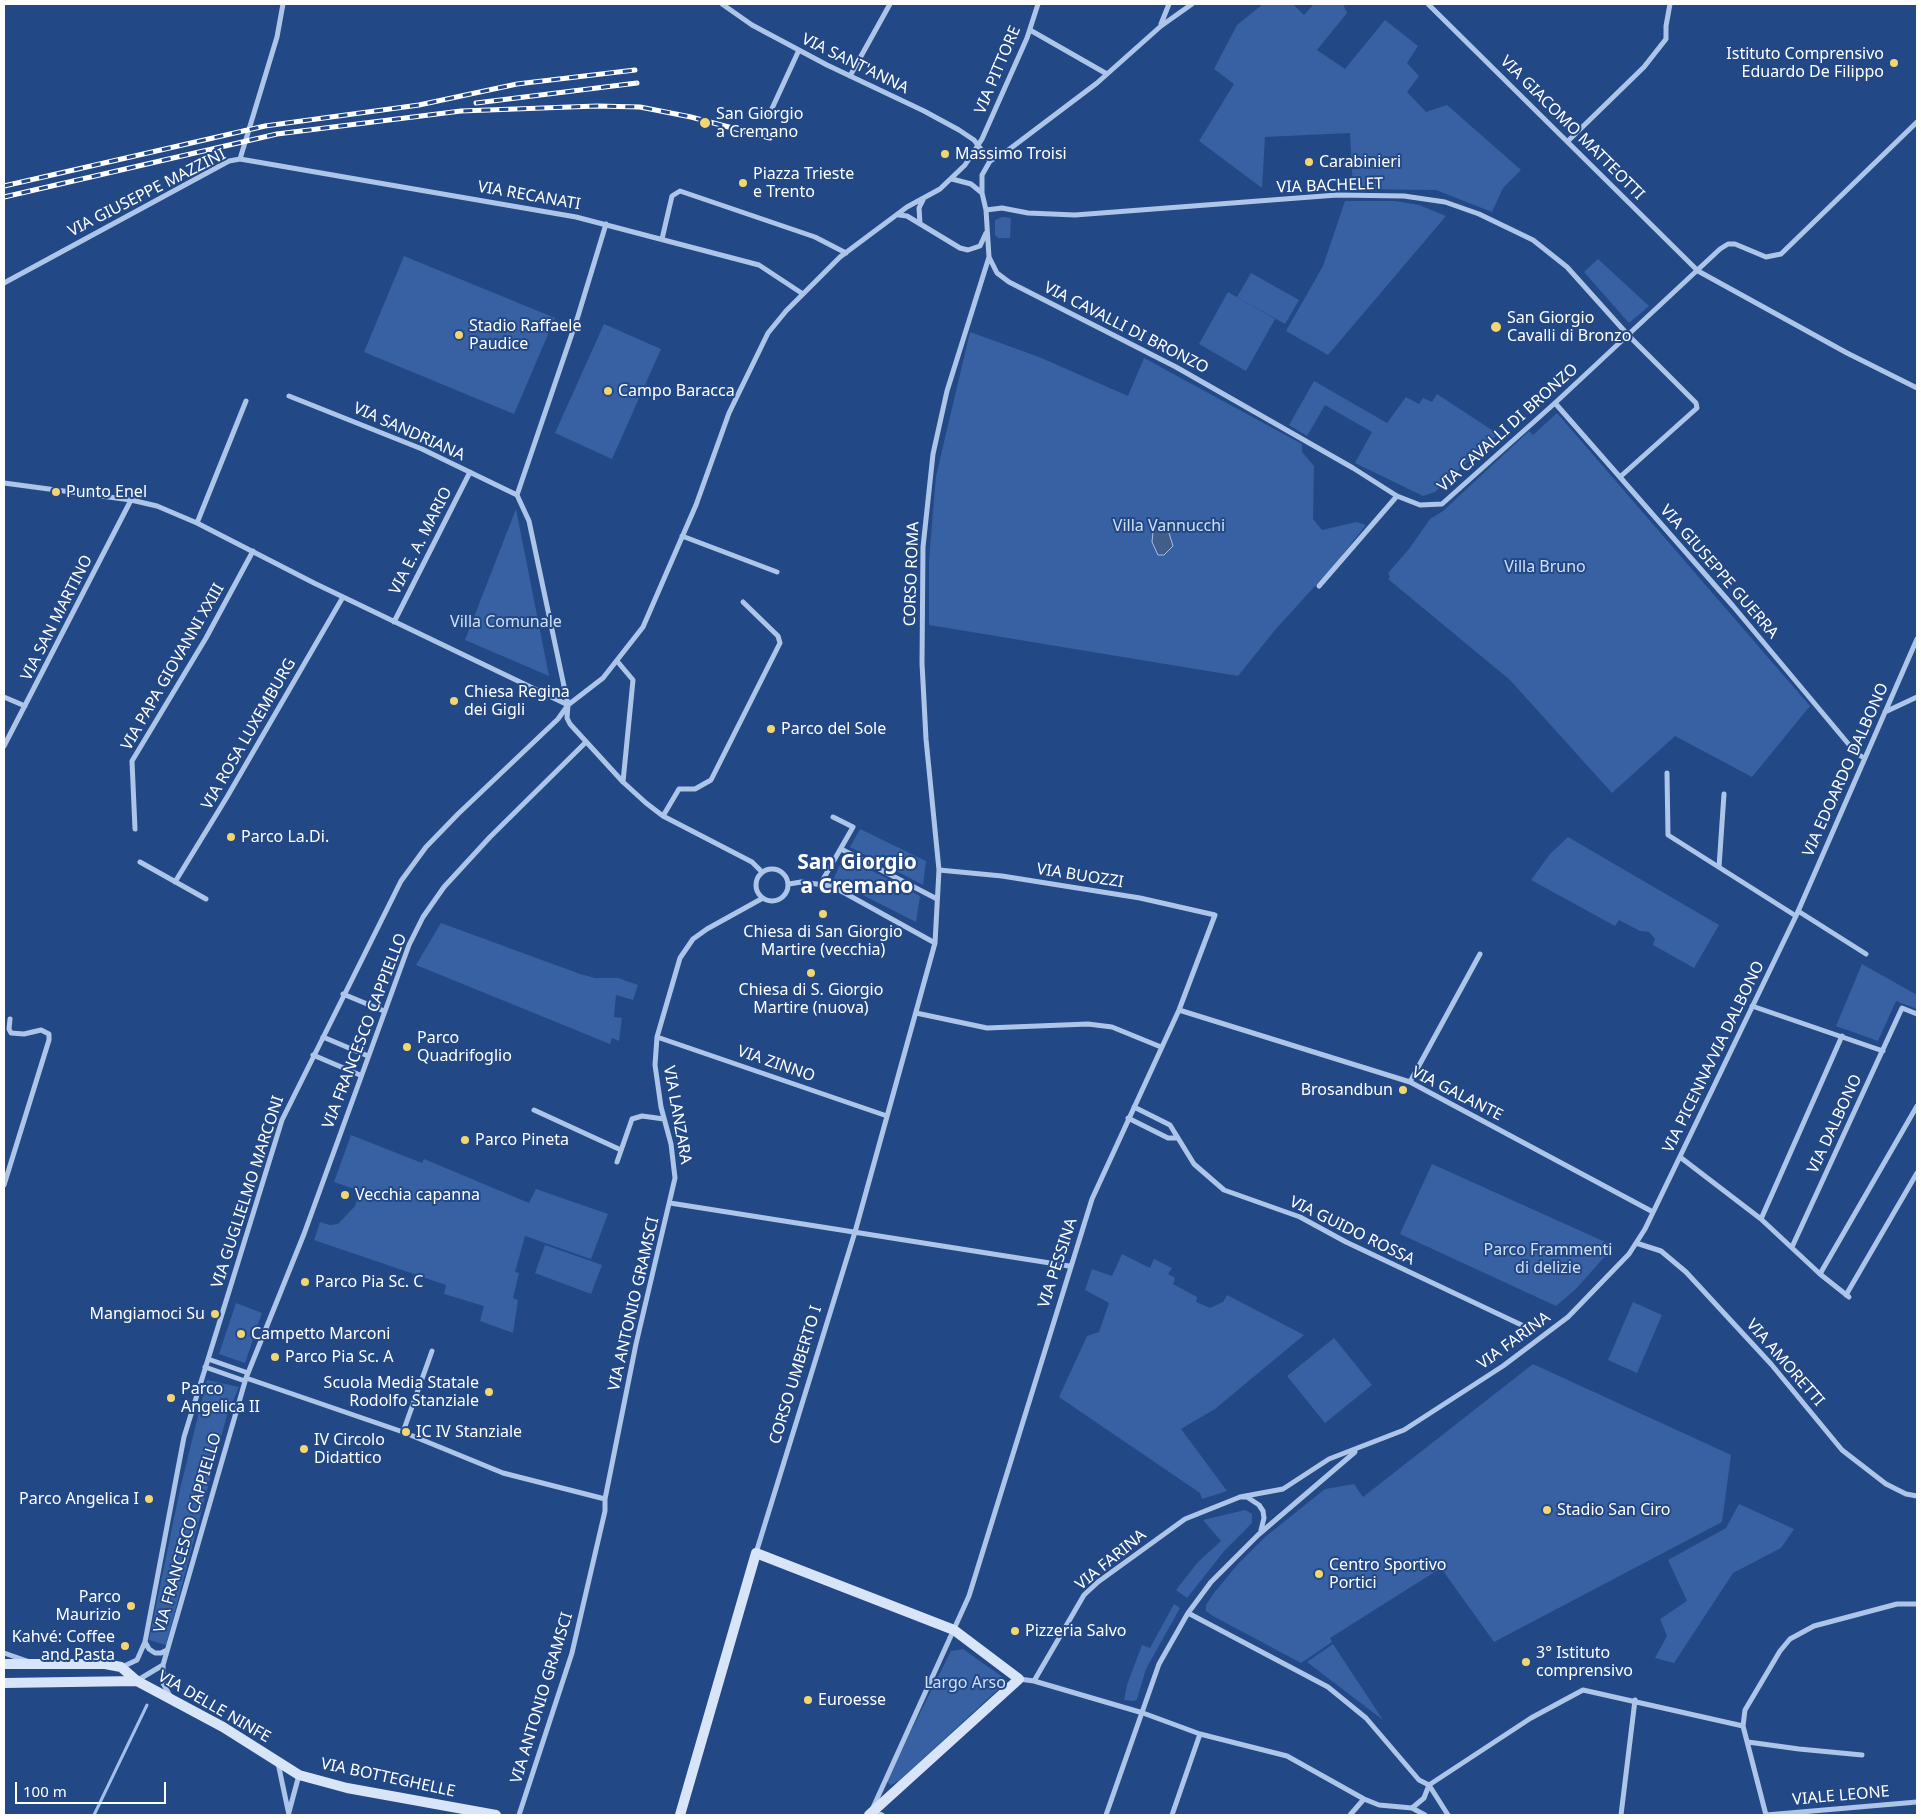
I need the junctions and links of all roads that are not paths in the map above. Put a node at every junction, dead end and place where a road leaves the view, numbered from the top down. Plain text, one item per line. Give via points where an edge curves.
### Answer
1 (283, 4) edge
2 (722, 4) edge
3 (890, 4) edge
4 (1038, 4) edge
5 (1169, 4) edge
6 (1192, 4) edge
7 (1428, 4) edge
8 (1670, 4) edge
9 (1161, 26) junction
10 (1030, 30) junction
11 (799, 50) junction
12 (1107, 74) junction
13 (850, 76) junction
14 (769, 116) dead end
15 (1917, 122) edge
16 (1568, 141) junction
17 (979, 145) junction
18 (240, 159) junction
19 (990, 161) junction
20 (952, 180) junction
21 (982, 194) junction
22 (926, 198) junction
23 (986, 210) junction
24 (899, 215) junction
25 (606, 224) junction
26 (920, 224) junction
27 (986, 232) junction
28 (662, 239) junction
29 (846, 253) junction
30 (989, 258) junction
31 (1698, 271) junction
32 (4, 283) edge
33 (803, 294) junction
34 (1628, 335) junction
35 (1917, 388) edge
36 (289, 396) dead end
37 (246, 402) dead end
38 (1555, 403) junction
39 (470, 472) junction
40 (1620, 477) junction
41 (4, 483) edge
42 (517, 495) junction
43 (1397, 496) junction
44 (131, 500) junction
45 (197, 523) junction
46 (682, 536) junction
47 (253, 551) junction
48 (777, 572) dead end
49 (1319, 586) dead end
50 (342, 596) junction
51 (743, 602) dead end
52 (394, 622) junction
53 (1917, 639) edge
54 (618, 661) junction
55 (4, 697) edge
56 (1917, 697) edge
57 (568, 705) junction
58 (25, 706) junction
59 (1885, 712) junction
60 (586, 742) junction
61 (4, 746) edge
62 (1864, 758) junction
63 (1667, 773) dead end
64 (623, 782) junction
65 (1724, 794) dead end
66 (663, 816) junction
67 (833, 817) dead end
68 (135, 829) dead end
69 (841, 848) junction
70 (140, 862) dead end
71 (1718, 867) junction
72 (939, 870) junction
73 (762, 872) junction
74 (175, 882) junction
75 (821, 883) junction
76 (789, 884) junction
77 (763, 898) junction
78 (206, 899) dead end
79 (937, 899) junction
80 (1797, 913) junction
81 (1215, 915) joint
82 (935, 943) junction
83 (1480, 954) dead end
84 (1866, 954) dead end
85 (343, 994) junction
86 (1752, 1006) junction
87 (1180, 1010) junction
88 (384, 1012) junction
89 (916, 1013) junction
90 (1917, 1014) edge
91 (10, 1019) dead end
92 (657, 1036) junction
93 (1842, 1036) junction
94 (323, 1037) junction
95 (1161, 1047) junction
96 (1883, 1051) junction
97 (313, 1055) junction
98 (368, 1056) junction
99 (360, 1075) junction
100 (1410, 1082) junction
101 (1917, 1106) edge
102 (1134, 1107) junction
103 (534, 1110) dead end
104 (887, 1116) junction
105 (1128, 1118) junction
106 (664, 1119) junction
107 (1178, 1138) junction
108 (621, 1150) junction
109 (1680, 1157) junction
110 (617, 1162) dead end
111 (1917, 1173) edge
112 (4, 1185) edge
113 (670, 1203) junction
114 (1653, 1212) junction
115 (1761, 1219) junction
116 (855, 1232) junction
117 (1636, 1243) junction
118 (1792, 1247) junction
119 (1069, 1266) junction
120 (1820, 1274) junction
121 (1530, 1329) dead end
122 (432, 1351) dead end
123 (208, 1359) junction
124 (205, 1367) junction
125 (246, 1377) junction
126 (403, 1432) junction
127 (1357, 1449) junction
128 (1917, 1496) edge
129 (1240, 1497) junction
130 (605, 1499) junction
131 (1258, 1535) junction
132 (756, 1553) junction
133 (1917, 1604) edge
134 (1188, 1613) junction
135 (954, 1630) junction
136 (145, 1642) junction
137 (167, 1650) junction
138 (4, 1653) edge
139 (34, 1663) junction
140 (4, 1664) edge
141 (163, 1665) junction
142 (121, 1667) junction
143 (1019, 1679) junction
144 (137, 1681) junction
145 (1034, 1681) junction
146 (4, 1683) edge
147 (1635, 1700) junction
148 (176, 1702) junction
149 (1143, 1713) junction
150 (1743, 1726) junction
151 (1200, 1734) junction
152 (1748, 1742) junction
153 (1862, 1755) dead end
154 (277, 1760) junction
155 (300, 1774) junction
156 (1429, 1785) junction
157 (1364, 1799) junction
158 (1917, 1802) edge
159 (1412, 1808) junction
160 (870, 1814) edge
161 (289, 1815) edge
162 (496, 1815) edge
163 (519, 1815) edge
164 (680, 1815) edge
165 (882, 1815) edge
166 (1106, 1815) edge
167 (1172, 1815) edge
168 (1350, 1815) edge
169 (1425, 1815) edge
170 (1448, 1815) edge
171 (1620, 1815) edge
172 (1766, 1815) edge

1 - 18 street, VIA GIUSEPPE MAZZINI via 277,37
2 - 11 street, VIA SANT'ANNA via 752,25
3 - 13 street
4 - 10 street, VIA PITTORE
5 - 9 street
6 - 9 street
7 - 16 street, VIA GIACOMO MATTEOTTI
8 - 16 street via 1666,40 1644,67
9 - 12 street
10 - 12 street
10 - 17 street, VIA PITTORE
11 - 13 street, VIA SANT'ANNA
11 - 14 street
12 - 19 street
13 - 17 street, VIA SANT'ANNA via 924,111
15 - 31 street, VIA CAVALLI DI BRONZO via 1782,254 1766,257 1728,244
16 - 31 street, VIA GIACOMO MATTEOTTI
17 - 19 street, VIA SANT'ANNA
17 - 20 street, VIA PITTORE
18 - 25 street, VIA RECANATI
18 - 32 street, VIA GIUSEPPE MAZZINI via 229,161
19 - 21 street via 982,175
20 - 21 street via 971,184
20 - 22 street
21 - 23 street
22 - 24 street, VIA GUGLIELMO MARCONI
22 - 26 street via 919,208
23 - 27 street
23 - 34 street, VIA BACHELET via 1002,208 1075,215 1336,195 1404,196 1445,202 1479,214 1532,240 1579,279
24 - 26 street
24 - 29 street, VIA GUGLIELMO MARCONI
25 - 28 street, VIA RECANATI
25 - 42 street
26 - 27 street via 968,250 980,246
27 - 30 street
28 - 29 street via 672,196 680,191 815,237
28 - 33 street, VIA RECANATI via 759,265
29 - 33 street, VIA GUGLIELMO MARCONI
30 - 43 street, VIA CAVALLI DI BRONZO via 997,273 1009,282 1176,367
30 - 72 street, CORSO ROMA via 947,390 933,454 923,547 922,663
31 - 34 street, VIA CAVALLI DI BRONZO
31 - 35 street, VIA GIACOMO MATTEOTTI
33 - 46 street, VIA GUGLIELMO MARCONI via 768,333 742,384
34 - 38 street, VIA CAVALLI DI BRONZO
34 - 40 street, VIA BACHELET via 1696,403 1697,408
36 - 39 street, VIA SANDRIANA via 367,426
37 - 45 street
38 - 40 street, VIA GIUSEPPE GUERRA
38 - 43 street, VIA CAVALLI DI BRONZO via 1442,504 1420,505
39 - 42 street, VIA SANDRIANA
39 - 52 street, VIA E. A. MARIO
40 - 62 street, VIA GIUSEPPE GUERRA via 1856,753
41 - 44 street
42 - 57 street via 529,522
43 - 49 street
44 - 45 street via 157,506
44 - 58 street, VIA SAN MARTINO
45 - 47 street
46 - 48 street
46 - 54 street, VIA GUGLIELMO MARCONI via 643,627
47 - 50 street
47 - 68 street, VIA PAPA GIOVANNI XXIII via 206,638 132,761
50 - 52 street
50 - 74 street, VIA ROSA LUXEMBURG
51 - 66 street via 778,636 780,643 711,780 695,789 679,789
52 - 57 street
53 - 59 street, VIA EDOARDO DALBONO
54 - 57 street, VIA GUGLIELMO MARCONI via 603,678
54 - 64 street via 632,680
55 - 58 street
56 - 59 street
57 - 60 street via 567,718
57 - 85 street, VIA GUGLIELMO MARCONI via 558,719 426,848 401,881
58 - 61 street, VIA SAN MARTINO
59 - 62 street, VIA EDOARDO DALBONO
60 - 64 street
60 - 88 street, VIA FRANCESCO CAPPIELLO via 444,887 422,917
62 - 80 street, VIA EDOARDO DALBONO
63 - 71 street via 1668,835
64 - 66 street
65 - 71 street
66 - 73 street via 752,862
67 - 69 street via 853,827
69 - 75 street
69 - 79 street
70 - 74 street
71 - 80 street
72 - 79 street, CORSO ROMA
72 - 81 street, VIA BUOZZI via 1002,876 1140,898
73 - 76 street via 776,868 787,877
73 - 77 street via 756,882
74 - 78 street
75 - 76 street
75 - 82 street
76 - 77 street via 787,893 780,899
77 - 92 street, VIA LANZARA via 693,939 680,958
79 - 82 street, CORSO ROMA
80 - 84 street
80 - 86 street, VIA PICENNA/VIA DALBONO
81 - 87 street, VIA PESSINA
82 - 89 street, CORSO UMBERTO I
83 - 100 street
85 - 88 street
85 - 94 street, VIA GUGLIELMO MARCONI
86 - 93 street
86 - 109 street, VIA PICENNA/VIA DALBONO
87 - 95 street, VIA PESSINA
87 - 100 street, VIA GALANTE
88 - 98 street, VIA FRANCESCO CAPPIELLO
89 - 95 street via 987,1028 1088,1024 1112,1027
89 - 104 street, CORSO UMBERTO I
90 - 96 street, VIA DALBONO via 1902,1008
91 - 112 street via 11,1033 40,1030 49,1034 49,1040
92 - 104 street, VIA ZINNO
92 - 106 street, VIA LANZARA via 655,1065
93 - 96 street
93 - 115 street, VIA DALBONO
94 - 97 street, VIA GUGLIELMO MARCONI
94 - 98 street
95 - 102 street, VIA PESSINA
96 - 118 street, VIA DALBONO
97 - 99 street
97 - 123 street, VIA GUGLIELMO MARCONI via 282,1120
98 - 99 street, VIA FRANCESCO CAPPIELLO
99 - 125 street, VIA FRANCESCO CAPPIELLO via 304,1234
100 - 114 street, VIA GALANTE
101 - 120 street
102 - 105 street, VIA PESSINA
102 - 107 street, VIA GUIDO ROSSA via 1170,1125
103 - 108 street
104 - 116 street, CORSO UMBERTO I
105 - 107 street via 1168,1138
105 - 119 street, VIA PESSINA via 1092,1199
106 - 108 street via 642,1116 632,1119
106 - 113 street, VIA LANZARA via 675,1178
107 - 121 street, VIA GUIDO ROSSA via 1194,1164 1224,1190 1300,1217
108 - 110 street
109 - 114 street, VIA PICENNA/VIA DALBONO
109 - 115 street
111 - 120 street via 1847,1296
113 - 116 street
113 - 130 street, VIA ANTONIO GRAMSCI via 636,1344
114 - 117 street, VIA FARINA
115 - 118 street
116 - 119 street
116 - 132 street, CORSO UMBERTO I
117 - 127 street, VIA FARINA via 1568,1317 1503,1366 1404,1430
117 - 128 street, VIA AMORETTI via 1661,1251 1686,1272 1771,1364 1842,1450 1886,1484
118 - 120 street
119 - 135 street, VIA PESSINA via 969,1596
122 - 126 street
123 - 124 street, VIA GUGLIELMO MARCONI
123 - 125 street
124 - 125 street
124 - 136 street, VIA GUGLIELMO MARCONI via 177,1468
125 - 126 street
125 - 137 street, VIA FRANCESCO CAPPIELLO
126 - 130 street via 503,1474
127 - 129 street, VIA FARINA via 1329,1459 1283,1489
127 - 131 street, VIA FARINA
129 - 131 street via 1253,1500 1262,1511 1263,1525
129 - 145 street, VIA FARINA via 1185,1519 1098,1582 1077,1605
130 - 163 street, VIA ANTONIO GRAMSCI via 572,1653
131 - 134 street, VIA FARINA via 1211,1582
132 - 135 main road
132 - 164 main road, CORSO UMBERTO I
133 - 150 street via 1898,1604 1814,1626 1790,1639 1756,1688 1745,1710
134 - 149 street, VIA FARINA via 1159,1664
134 - 156 street via 1328,1687 1366,1718 1418,1780
135 - 143 main road
135 - 160 street
136 - 137 street via 155,1653
136 - 142 street, VIA GUGLIELMO MARCONI via 137,1660
137 - 141 street, VIA FRANCESCO CAPPIELLO
138 - 139 street
139 - 140 main road
139 - 142 main road
141 - 144 street
141 - 148 street via 163,1683
142 - 144 main road, VIA DELLE NINFE
143 - 145 street
143 - 160 main road
144 - 146 main road
144 - 148 main road, VIA DELLE NINFE
145 - 149 street
147 - 150 street
147 - 156 street via 1582,1690 1531,1718
147 - 171 street
148 - 154 main road, VIA DELLE NINFE
149 - 151 street
149 - 166 street, VIA FARINA
150 - 152 street
151 - 157 street via 1287,1756
151 - 167 street
152 - 153 street
152 - 172 street
154 - 155 main road, VIA BOTTEGHELLE
154 - 161 street
155 - 161 street
155 - 162 main road, VIA BOTTEGHELLE via 347,1788
156 - 159 street via 1424,1798
156 - 170 street
157 - 159 street
157 - 168 street
158 - 172 street, VIALE LEONE
159 - 169 street
160 - 165 street

